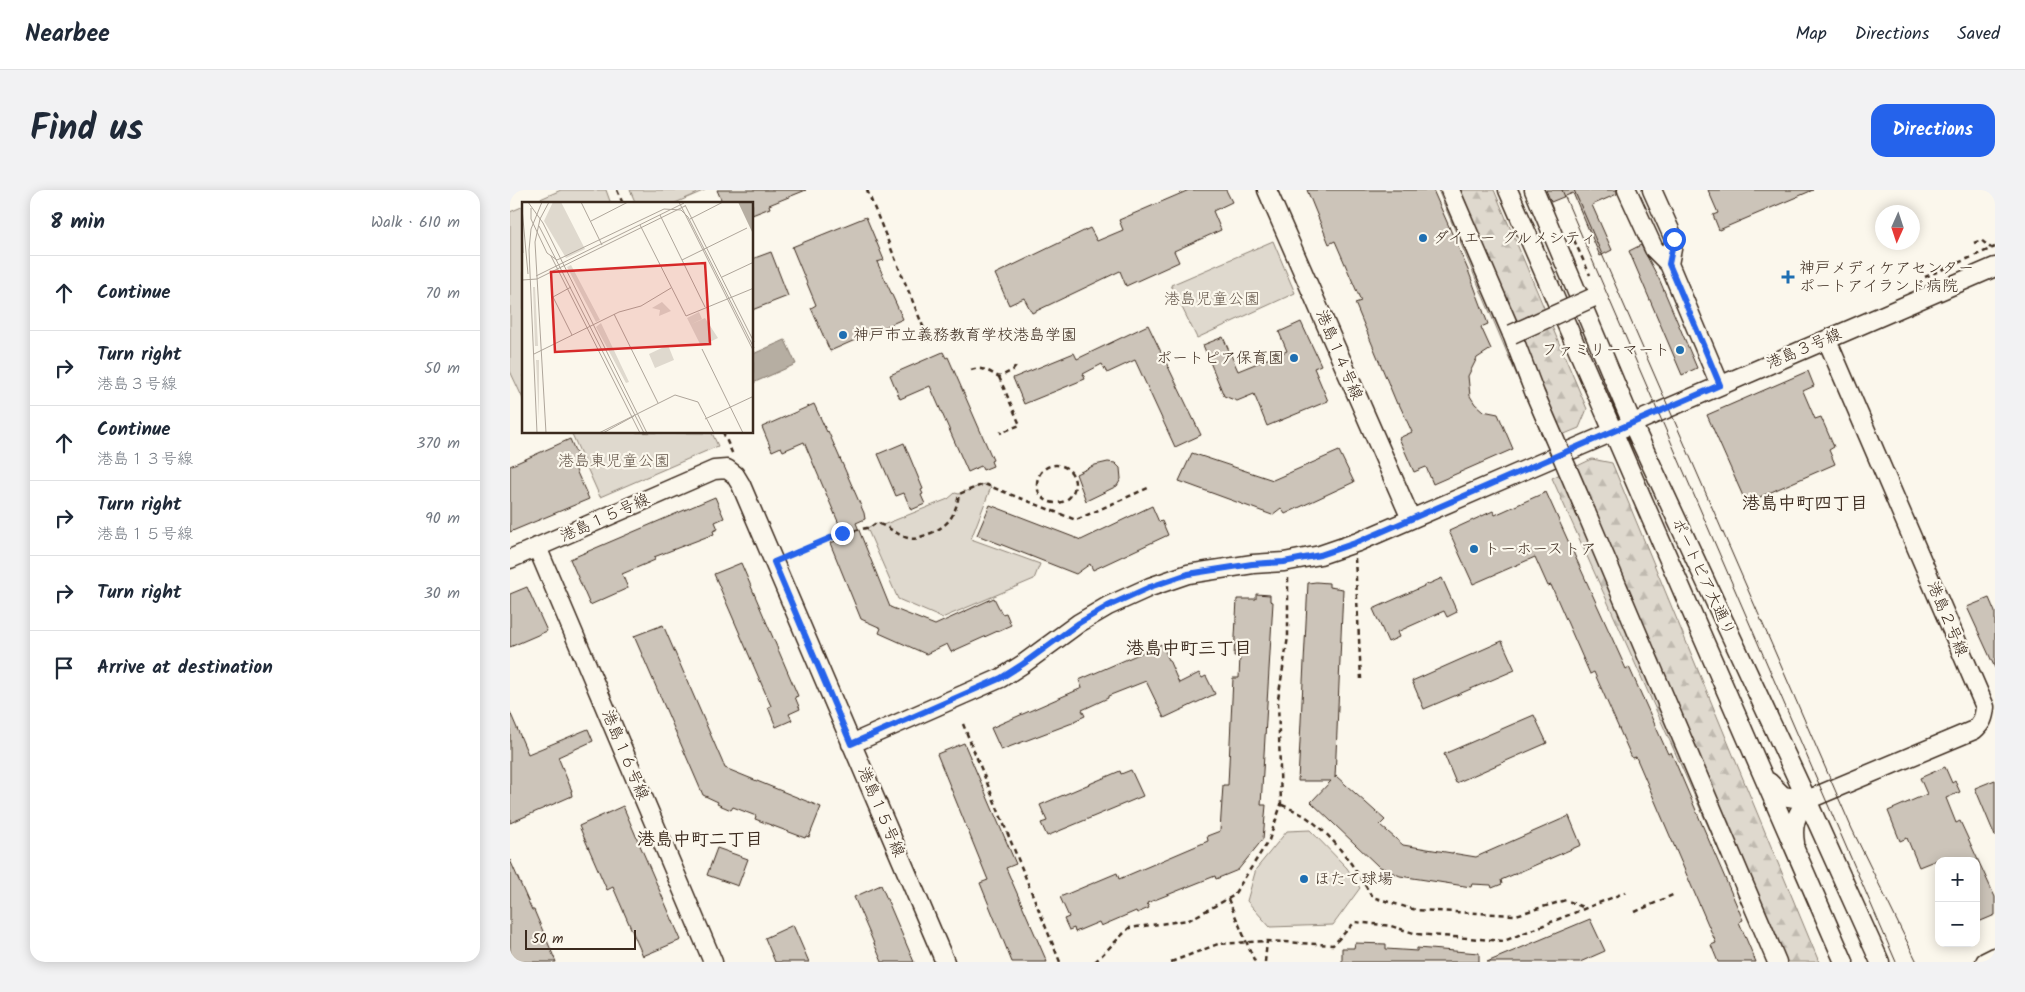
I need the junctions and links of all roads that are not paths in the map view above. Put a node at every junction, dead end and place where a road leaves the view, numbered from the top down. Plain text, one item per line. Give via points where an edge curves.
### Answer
1 (1267, 190) edge
2 (1450, 190) edge
3 (1508, 190) edge
4 (1534, 190) edge
5 (1627, 190) edge
6 (1652, 190) edge
7 (1669, 264) junction
8 (1995, 267) edge
9 (1592, 298) dead end
10 (1512, 334) junction
11 (1827, 340) junction
12 (1720, 385) junction
13 (1632, 423) junction
14 (1612, 431) junction
15 (1412, 519) junction
16 (537, 547) junction
17 (510, 559) edge
18 (851, 744) junction
19 (1763, 776) junction
20 (1807, 800) junction
21 (1798, 856) junction
22 (1995, 957) edge
23 (713, 962) edge
24 (945, 962) edge
25 (1777, 962) edge
26 (1844, 962) edge
27 (1880, 962) edge
28 (1985, 962) edge

1 - 15 street, 港島１４号線
2 - 10 street
3 - 14 street, ポートピア大通り
4 - 13 street, ポートピア大通り
5 - 7 street via 1654,250
6 - 7 street via 1674,239
7 - 12 street
8 - 11 street, 港島３号線
9 - 10 street, bridge
10 - 25 street, bridge
11 - 12 street, 港島３号線
11 - 20 street, 港島２号線 via 1985,707 1982,723 1974,730
12 - 13 street, 港島３号線
13 - 14 street, 港島３号線
13 - 20 street, ポートピア大通り
14 - 15 street, 港島３号線
14 - 19 street, ポートピア大通り
15 - 18 street, 港島３号線 via 1320,555 1188,574 1150,587 1079,623 1001,678
16 - 17 street, 港島１５号線
16 - 18 street, 港島１５号線 via 714,470 727,469 741,485
16 - 23 street, 港島１６号線
18 - 24 street, 港島１５号線
19 - 20 street via 1783,796
19 - 21 street, ポートピア大通り
20 - 21 street via 1797,814 1794,833
20 - 27 street, ポートピア大通り
21 - 26 street, ポートピア大通り
22 - 28 street

